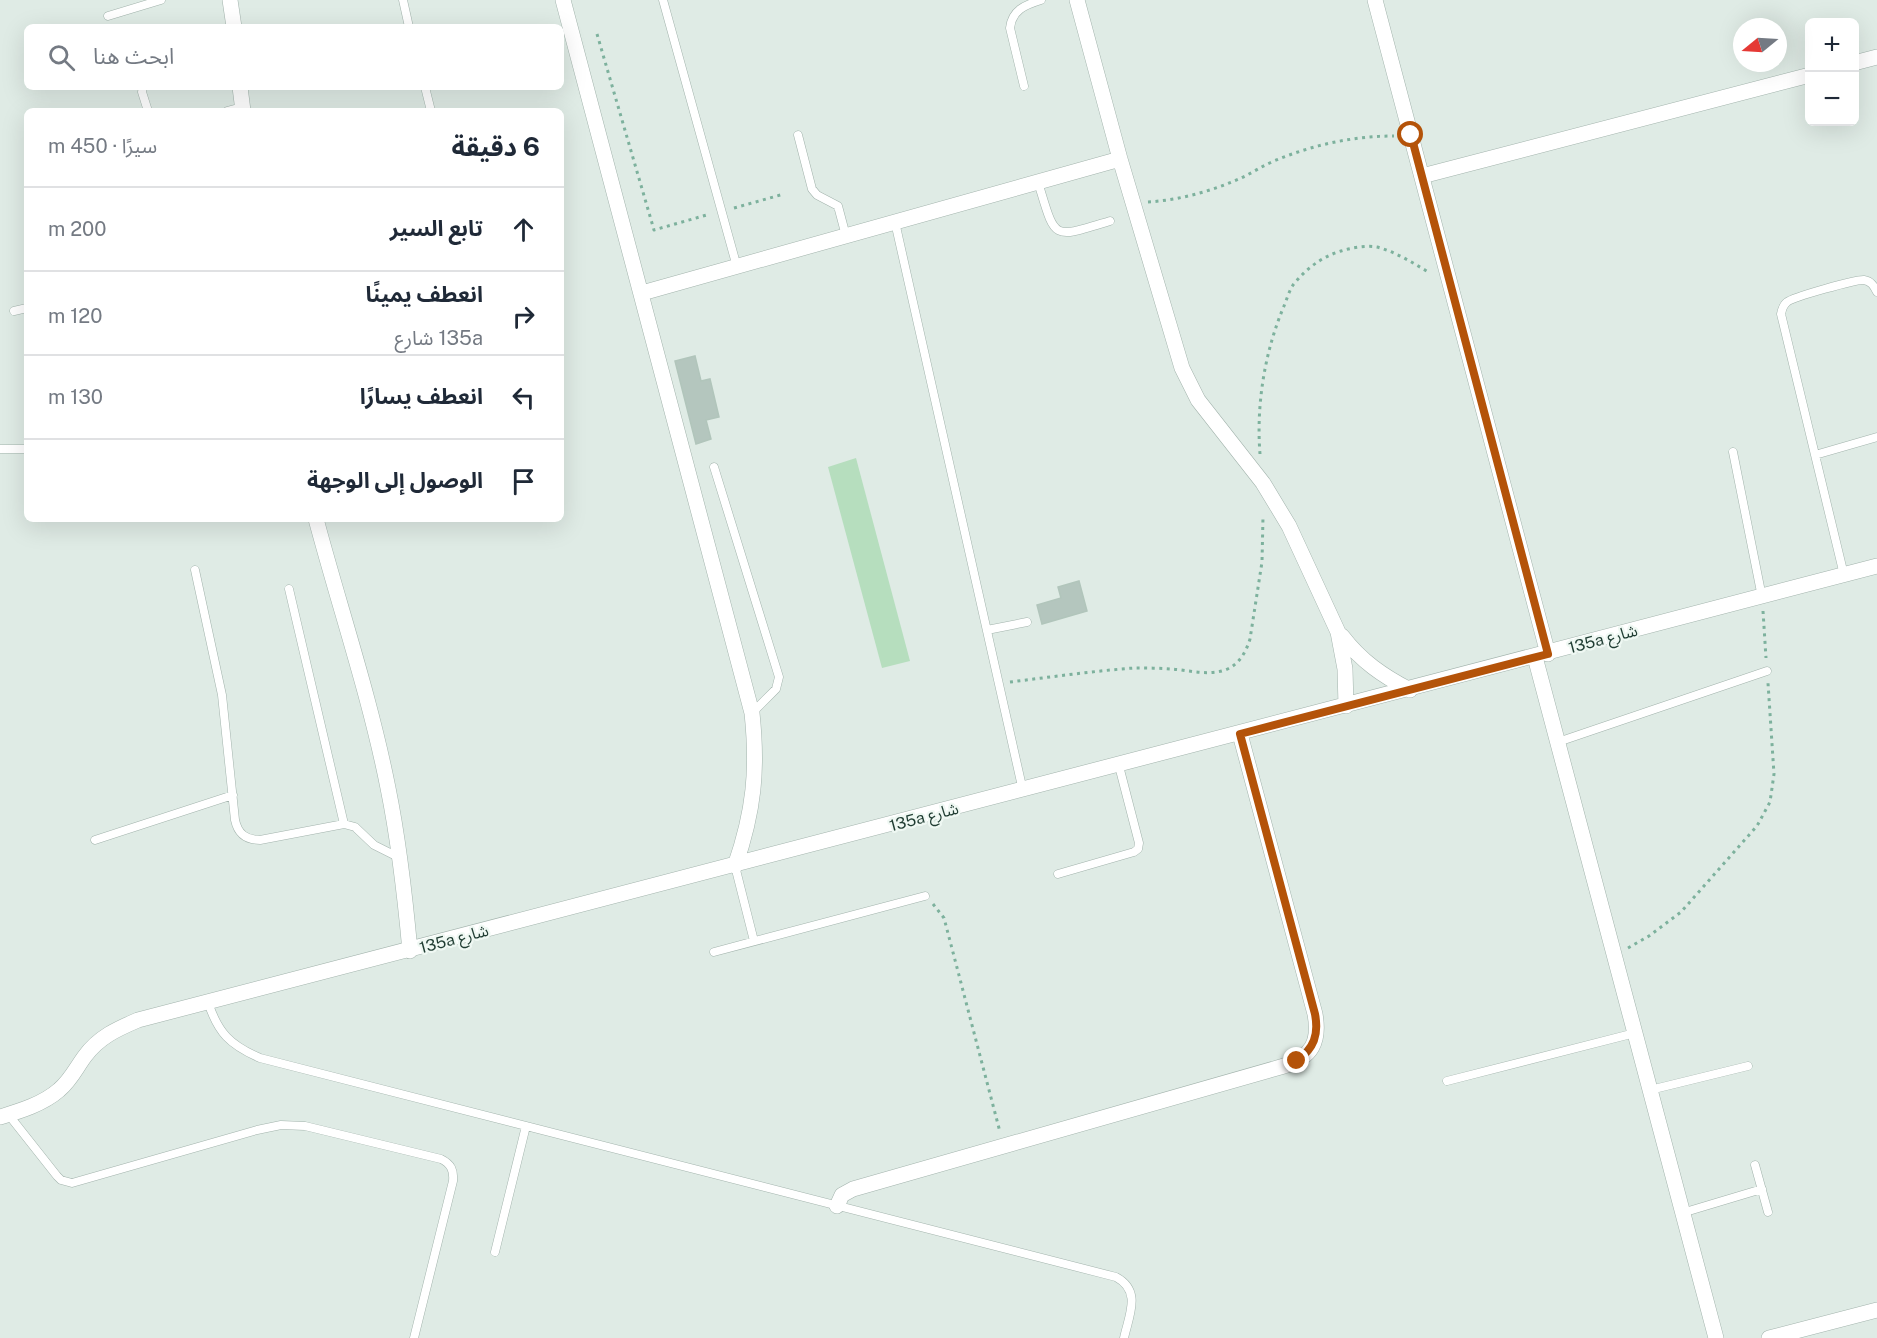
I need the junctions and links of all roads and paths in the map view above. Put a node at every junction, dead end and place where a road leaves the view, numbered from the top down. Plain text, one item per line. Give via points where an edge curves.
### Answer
1 (161, 0) edge
2 (230, 0) edge
3 (403, 0) edge
4 (563, 0) edge
5 (663, 0) edge
6 (1041, 0) edge
7 (1077, 0) edge
8 (1375, 0) edge
9 (108, 16) dead end
10 (234, 24) edge
11 (409, 24) edge
12 (597, 34) dead end
13 (1877, 57) edge
14 (1859, 62) edge
15 (1805, 76) edge
16 (1024, 86) dead end
17 (142, 90) edge
18 (240, 90) edge
19 (426, 90) edge
20 (147, 108) edge
21 (242, 108) edge
22 (430, 108) edge
23 (798, 135) dead end
24 (1411, 135) junction
25 (1120, 159) junction
26 (1422, 176) junction
27 (1038, 182) junction
28 (784, 194) dead end
29 (1132, 202) junction
30 (722, 211) junction
31 (1110, 221) dead end
32 (895, 222) junction
33 (846, 236) junction
34 (737, 267) junction
35 (1877, 292) edge
36 (642, 293) junction
37 (24, 309) edge
38 (14, 311) dead end
39 (1877, 437) edge
40 (0, 449) edge
41 (24, 449) edge
42 (1733, 453) dead end
43 (1815, 455) junction
44 (714, 467) dead end
45 (317, 522) edge
46 (1877, 566) edge
47 (195, 570) dead end
48 (1844, 575) junction
49 (290, 588) dead end
50 (1762, 597) junction
51 (1027, 622) dead end
52 (987, 630) junction
53 (1338, 632) junction
54 (1541, 656) junction
55 (1767, 671) junction
56 (1410, 690) junction
57 (1346, 706) junction
58 (752, 713) junction
59 (1240, 734) junction
60 (1558, 742) junction
61 (1119, 766) junction
62 (1023, 791) junction
63 (233, 795) junction
64 (344, 824) junction
65 (95, 840) dead end
66 (400, 858) junction
67 (735, 866) junction
68 (1058, 874) dead end
69 (925, 896) joint
70 (754, 941) junction
71 (410, 951) junction
72 (714, 952) dead end
73 (1614, 954) junction
74 (208, 1002) junction
75 (1635, 1033) junction
76 (1748, 1066) dead end
77 (1447, 1081) dead end
78 (1650, 1090) junction
79 (4, 1116) edge
80 (526, 1126) junction
81 (1004, 1146) junction
82 (1755, 1166) dead end
83 (1762, 1189) junction
84 (837, 1206) junction
85 (1768, 1212) dead end
86 (1682, 1213) junction
87 (495, 1252) dead end
88 (1877, 1310) edge
89 (414, 1338) edge
90 (1124, 1338) edge
91 (1716, 1338) edge
92 (1769, 1338) edge

1 - 9 lane
2 - 10 street
3 - 11 lane
4 - 36 street
5 - 30 lane
6 - 16 lane via 1023,6 1011,19
7 - 25 street
8 - 24 street
12 - 30 path via 654,230
13 - 14 street
15 - 26 street
17 - 20 lane
18 - 21 street
19 - 22 lane
23 - 33 lane via 812,189 837,206
24 - 26 street
24 - 29 path via 1376,136 1306,149 1216,188 1170,199
25 - 27 street
25 - 29 street
26 - 54 street
27 - 31 lane via 1050,220 1059,232 1066,234
27 - 32 street
28 - 30 path
29 - 53 street via 1182,368 1198,400 1263,483 1289,526
30 - 34 lane
32 - 33 street
32 - 52 lane
33 - 34 street
34 - 36 street
35 - 43 lane via 1868,281 1857,280 1791,300 1782,308 1781,321
36 - 58 street
37 - 38 lane
39 - 43 lane
40 - 41 lane
42 - 50 lane
43 - 48 lane
44 - 58 lane via 779,677 776,689
45 - 66 street via 376,735
46 - 48 street, 135a شارع
47 - 63 lane via 220,682
48 - 50 street, 135a شارع
49 - 64 lane
50 - 54 street, 135a شارع
50 - 55 path
51 - 52 lane
52 - 62 lane
53 - 56 street via 1370,666
53 - 57 street
54 - 56 street, 135a شارع
54 - 60 street
55 - 60 lane
55 - 73 path via 1774,788 1765,814 1681,912 1649,936
56 - 57 street, 135a شارع
57 - 59 street, 135a شارع
58 - 67 street via 754,791 747,833
59 - 61 street, 135a شارع
59 - 81 street via 1315,1014 1315,1041 1297,1061
60 - 73 street
61 - 62 street, 135a شارع
61 - 68 lane via 1138,849
62 - 67 street, 135a شارع
63 - 64 lane via 237,827 252,840
63 - 65 lane
64 - 66 lane
66 - 71 street
67 - 70 lane
67 - 71 street, 135a شارع
69 - 70 lane
69 - 81 path via 945,918
70 - 72 lane
71 - 74 street, 135a شارع
73 - 75 street
74 - 79 street, 135a شارع via 114,1029 84,1056 74,1075 59,1090 41,1102
74 - 80 lane via 214,1021 226,1038 260,1058
75 - 77 lane
75 - 78 street
76 - 78 lane
78 - 86 street
79 - 89 lane via 66,1182 78,1182 281,1125 305,1126 448,1162 453,1181
80 - 84 lane
80 - 87 lane
81 - 84 street via 847,1191
82 - 83 lane
83 - 85 lane
83 - 86 lane
84 - 90 lane via 1116,1277 1130,1288 1132,1297
86 - 91 street
88 - 92 street

